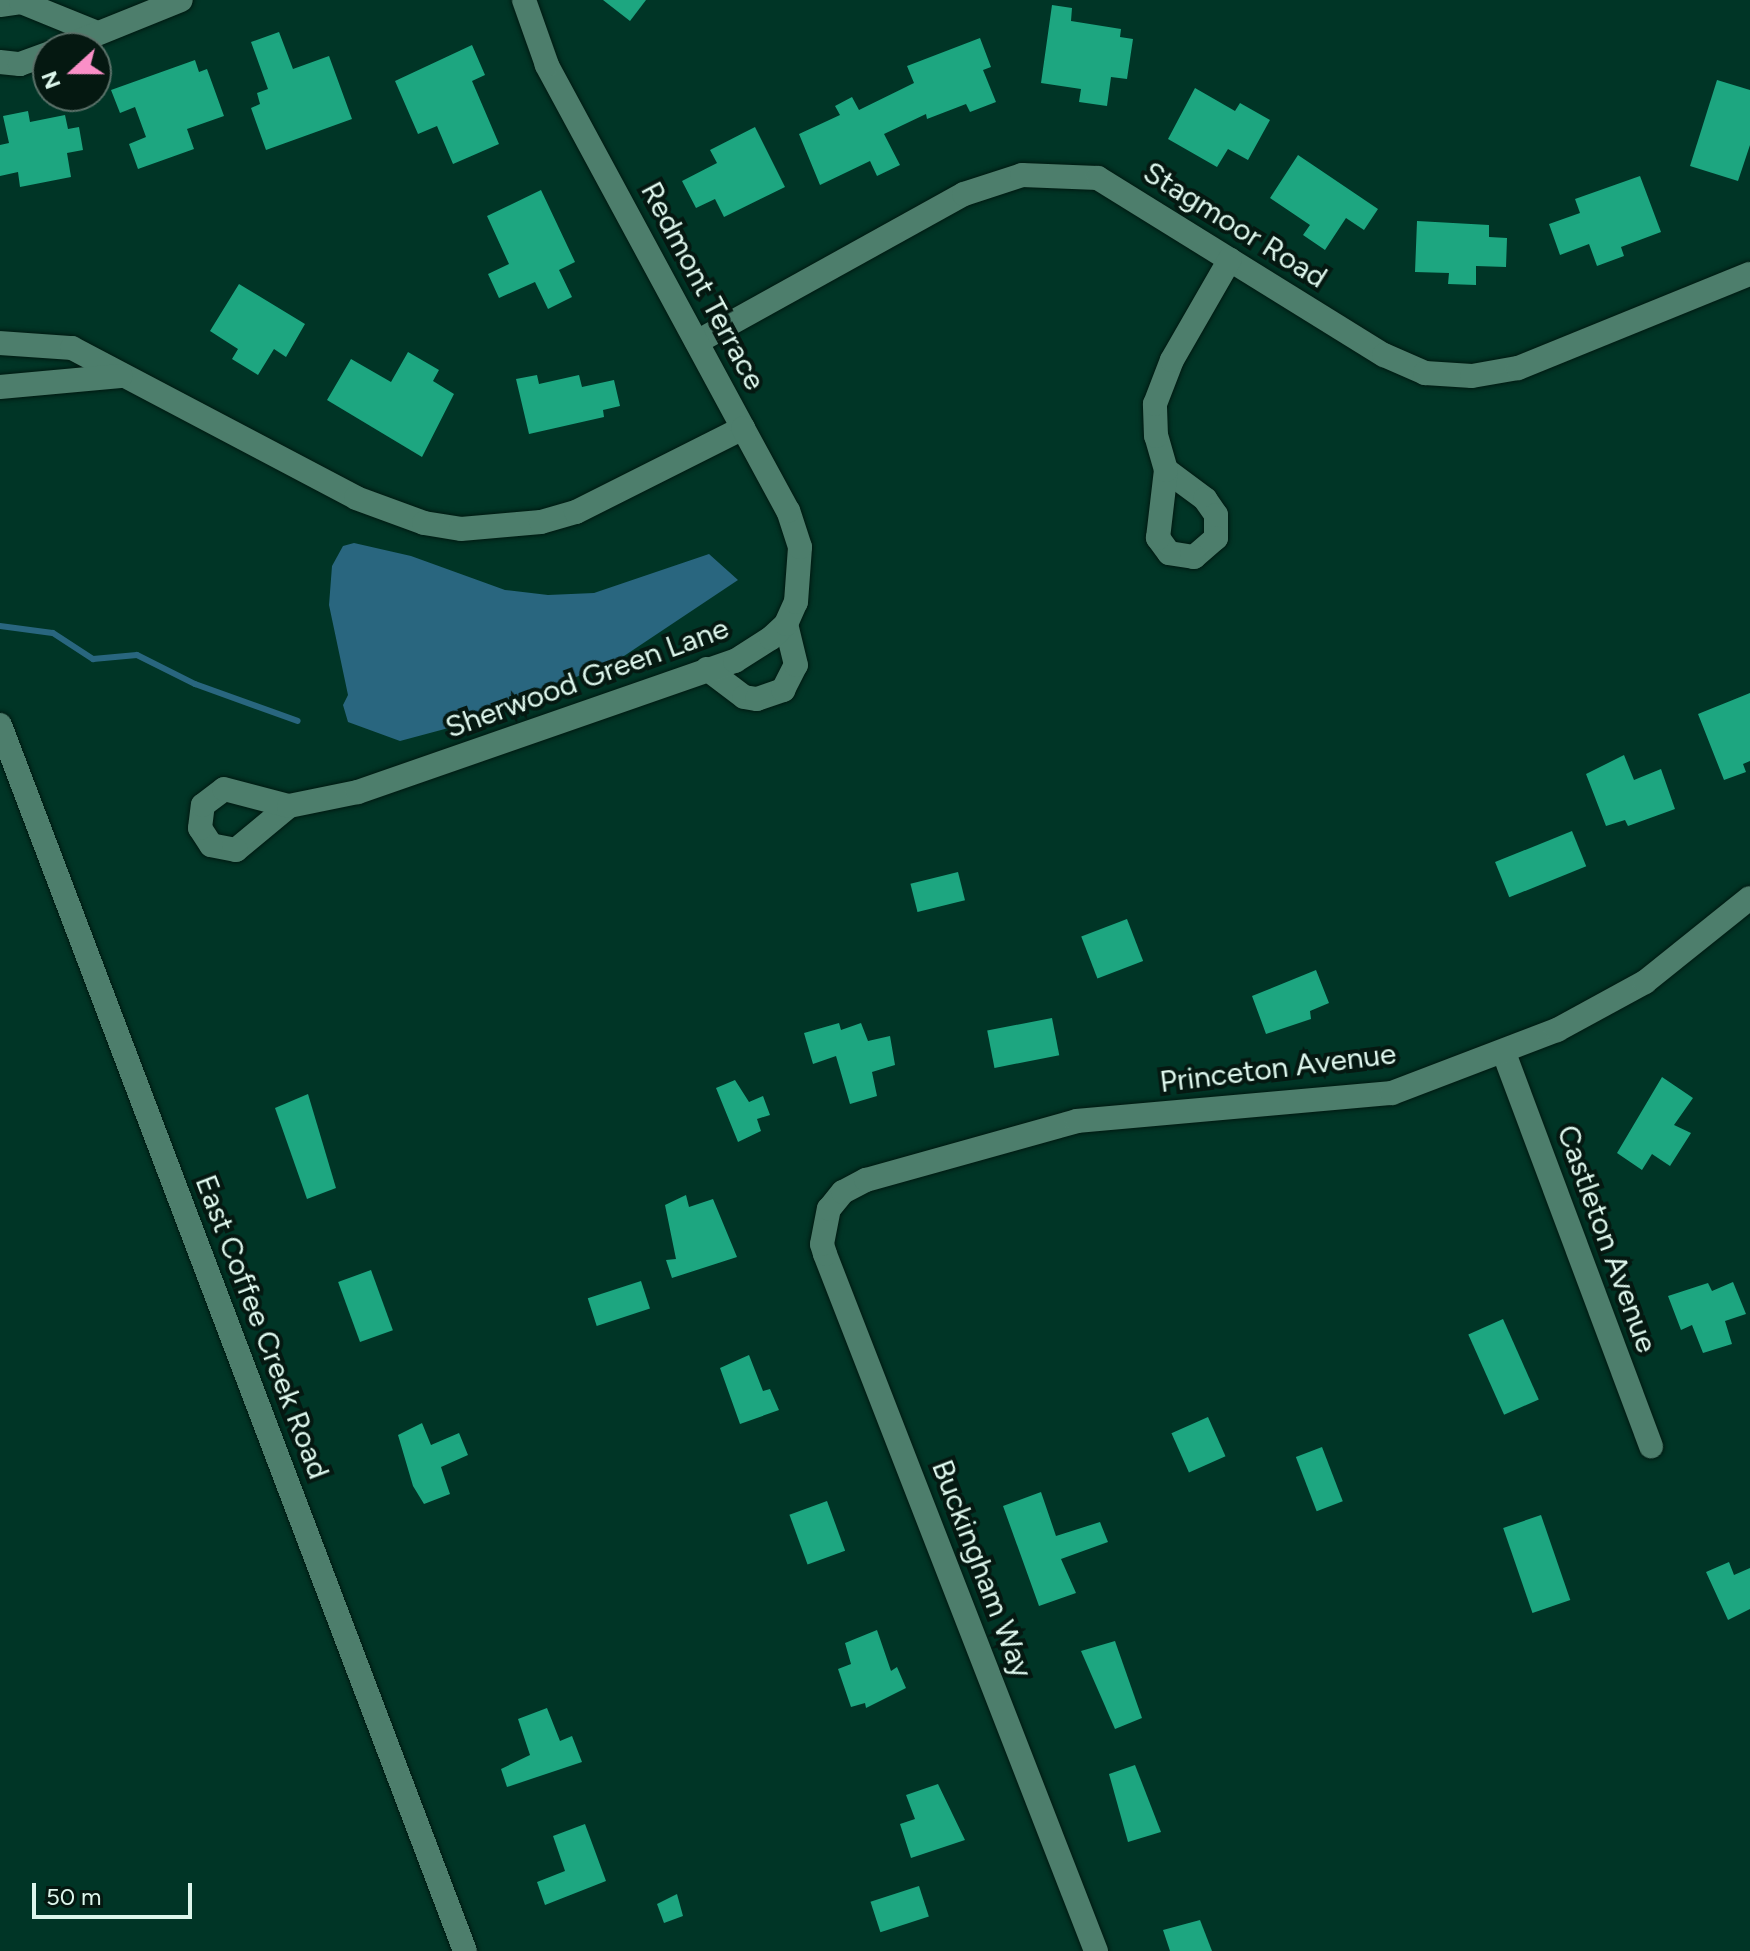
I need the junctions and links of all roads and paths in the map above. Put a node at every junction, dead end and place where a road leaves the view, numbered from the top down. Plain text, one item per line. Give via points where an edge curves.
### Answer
1 (181, 0) edge
2 (524, 0) edge
3 (0, 5) edge
4 (95, 32) joint
5 (32, 60) edge
6 (0, 62) edge
7 (1230, 259) junction
8 (1750, 274) edge
9 (697, 342) junction
10 (0, 343) edge
11 (127, 376) junction
12 (0, 387) edge
13 (743, 428) junction
14 (1166, 470) dead end
15 (786, 624) junction
16 (707, 669) junction
17 (0, 725) edge
18 (289, 806) dead end
19 (1750, 898) edge
20 (1504, 1053) junction
21 (829, 1209) joint
22 (1651, 1446) dead end
23 (465, 1951) edge
24 (1096, 1951) edge

1 - 4 street
2 - 9 street, Redmont Terrace via 547,65
3 - 4 street via 21,2
5 - 6 street
7 - 8 street, Stagmoor Road via 1384,355 1425,373 1472,376 1518,368
7 - 9 street, Stagmoor Road via 1098,178 1022,175 964,194
7 - 14 street via 1172,360 1155,404 1156,436
9 - 13 street, Redmont Terrace
10 - 11 street, Redmont Terrace via 72,348
11 - 12 street
11 - 13 street, Redmont Terrace via 356,498 424,523 461,529 541,522 576,512
13 - 15 street via 788,511 800,547 800,585
15 - 16 street, Sherwood Green Lane via 753,651
15 - 16 street via 796,665 783,690 757,699 744,697
16 - 18 street, Sherwood Green Lane via 471,755 358,792
17 - 23 street, East Coffee Creek Road
19 - 20 street, Princeton Avenue via 1645,982
20 - 21 street, Princeton Avenue via 1392,1093 1077,1121 866,1180 843,1192
20 - 22 street, Castleton Avenue
21 - 24 street, Buckingham Way via 825,1254

